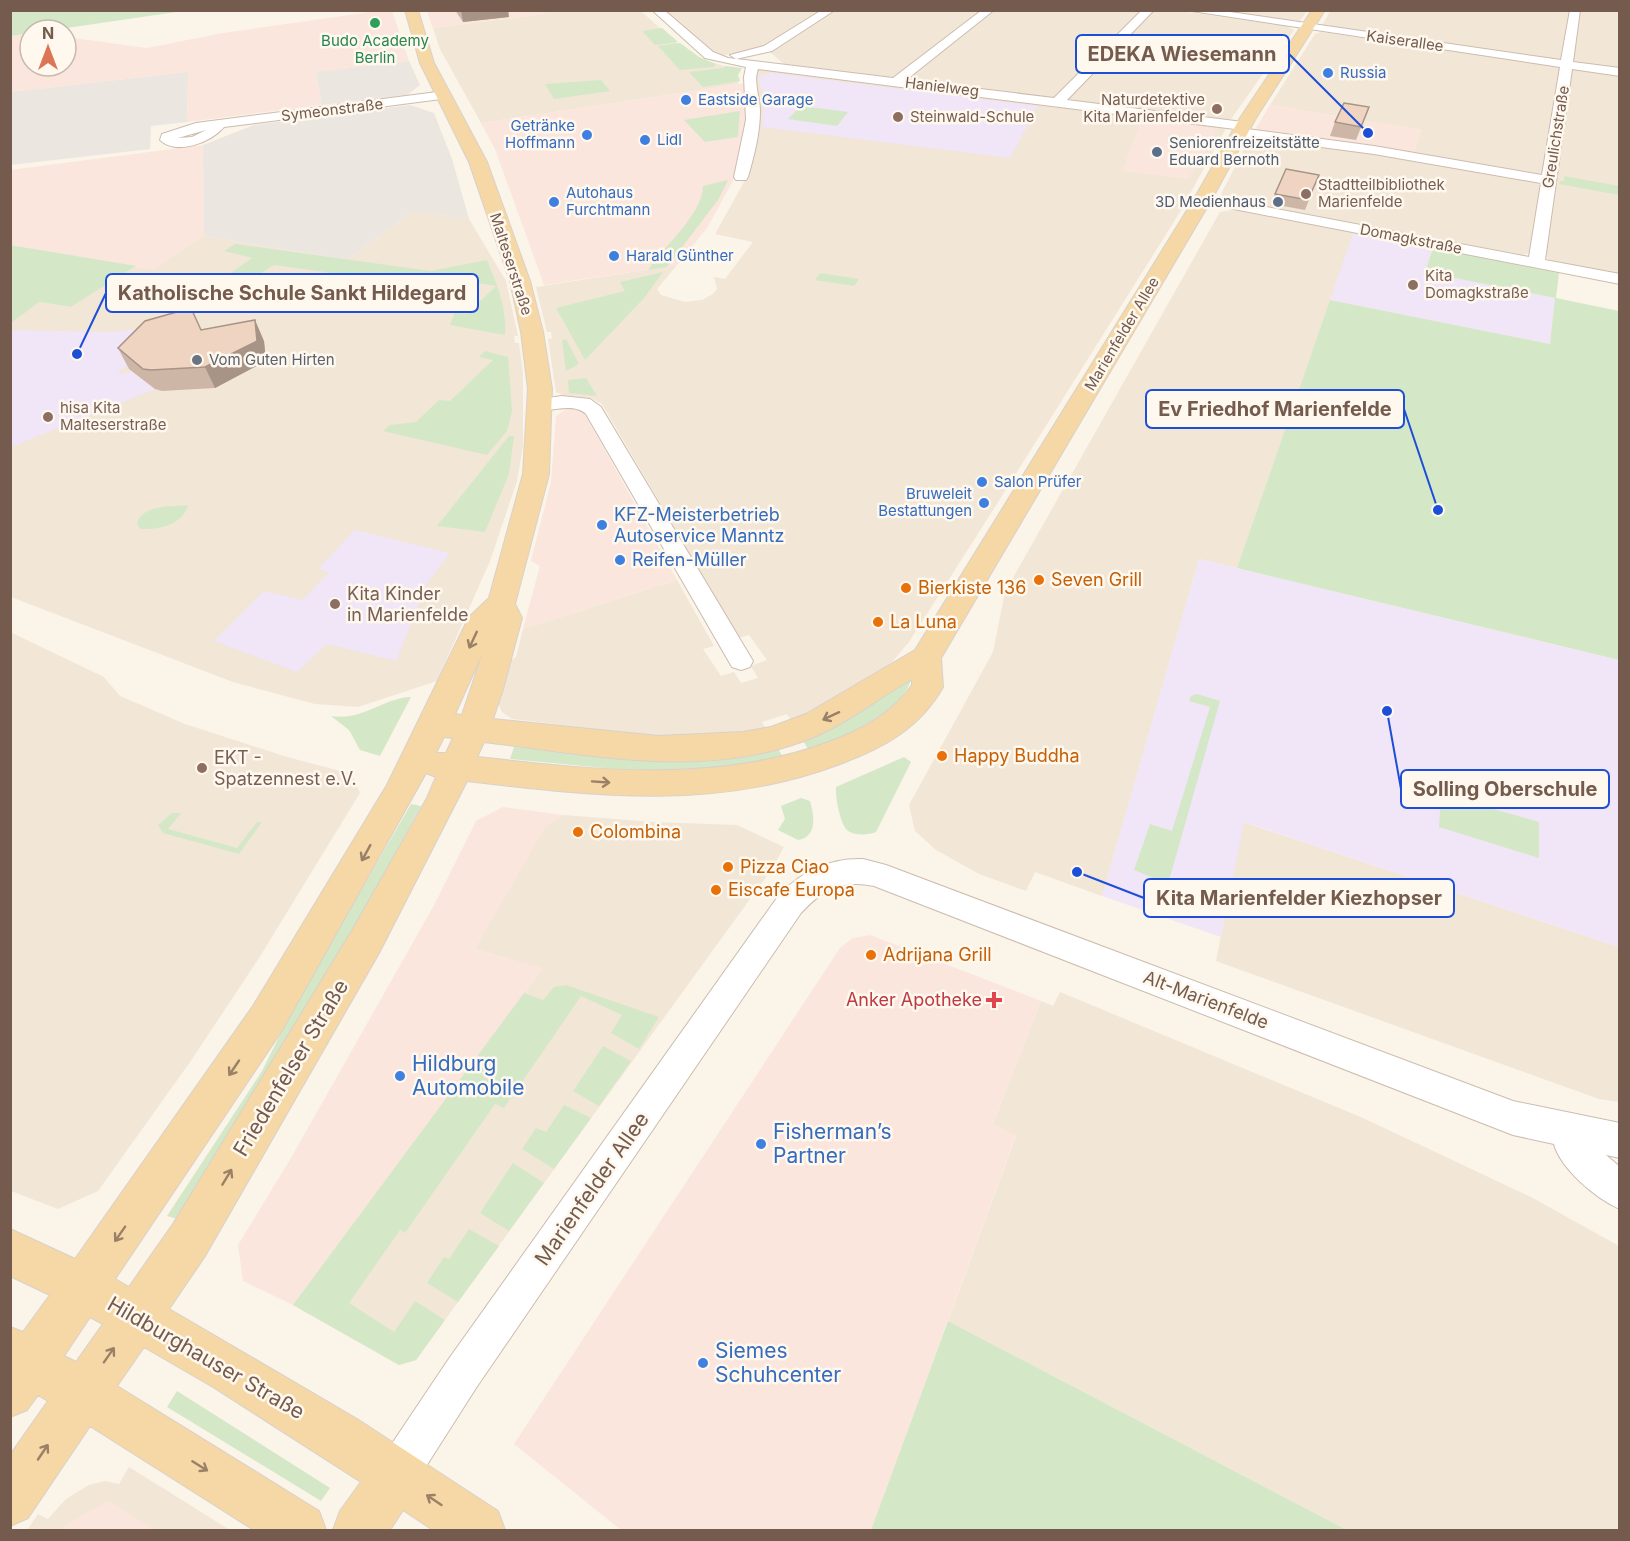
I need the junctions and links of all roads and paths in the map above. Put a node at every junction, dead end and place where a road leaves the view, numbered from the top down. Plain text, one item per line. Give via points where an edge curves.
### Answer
1 (411, 10) edge
2 (657, 10) edge
3 (830, 10) edge
4 (989, 10) edge
5 (1149, 10) edge
6 (1190, 10) edge
7 (1319, 10) edge
8 (1575, 10) edge
9 (1308, 27) junction
10 (764, 51) junction
11 (717, 58) junction
12 (1567, 64) junction
13 (754, 65) junction
14 (778, 68) junction
15 (1620, 72) edge
16 (896, 82) junction
17 (445, 95) junction
18 (1058, 102) junction
19 (220, 124) dead end
20 (1241, 129) junction
21 (741, 177) dead end
22 (1549, 180) junction
23 (1203, 199) junction
24 (1536, 263) junction
25 (1620, 279) edge
26 (541, 404) junction
27 (501, 605) junction
28 (741, 661) dead end
29 (435, 724) junction
30 (449, 752) junction
31 (845, 870) joint
32 (1568, 1132) junction
33 (1620, 1142) edge
34 (1620, 1191) edge
35 (10, 1252) edge
36 (84, 1287) junction
37 (136, 1317) junction
38 (17, 1369) edge
39 (82, 1394) junction
40 (396, 1475) junction
41 (10, 1500) edge
42 (300, 1530) edge
43 (359, 1530) edge
44 (479, 1530) edge

1 - 17 main road, Malteserstraße via 427,63
2 - 11 street, Hanielweg
3 - 10 street
4 - 16 street
5 - 18 street
6 - 9 street, Kaiserallee
7 - 9 main road, Marienfelder Allee
8 - 12 street, Greulichstraße
9 - 12 street, Kaiserallee
9 - 20 main road, Marienfelder Allee
10 - 11 street
10 - 14 street via 781,66
11 - 13 street, Hanielweg
12 - 15 street, Kaiserallee
12 - 22 street, Greulichstraße
13 - 14 street, Hanielweg
13 - 21 street via 749,76 754,104
14 - 16 street, Hanielweg
16 - 18 street, Hanielweg
17 - 19 street, Symeonstraße
17 - 26 main road, Malteserstraße via 472,148 520,281 532,332
18 - 20 street, Hanielweg
20 - 22 street, Hanielweg
20 - 23 main road, Marienfelder Allee
22 - 24 street, Greulichstraße
23 - 24 street, Domagkstraße
23 - 30 main road, Marienfelder Allee via 926,658 928,687 899,721 839,753 779,773 711,783 637,785
24 - 25 street, Domagkstraße
26 - 27 main road, Friedenfelser Straße via 536,474
26 - 28 street via 579,403 594,411
27 -> 29 main road, Friedenfelser Straße via 484,617
27 - 30 main road, Friedenfelser Straße via 507,618 488,689
29 - 30 main road, Friedenfelser Straße
29 - 30 main road, Marienfelder Allee
30 -> 36 main road, Friedenfelser Straße via 352,876 267,1019
37 -> 30 main road, Friedenfelser Straße via 197,1227 348,972 435,815
31 - 32 street, Alt-Marienfelde via 876,873 1513,1118
31 - 40 street, Marienfelder Allee via 820,878 790,904 462,1374
32 - 33 street, Alt-Marienfelde
32 - 34 street via 1573,1150
35 - 36 main road, Hildburghauser Straße
36 - 37 main road, Hildburghauser Straße
36 - 38 main road, Friedenfelser Straße
39 -> 37 main road, Friedenfelser Straße
37 - 40 main road, Hildburghauser Straße via 286,1404
38 - 39 main road
41 -> 39 main road, Friedenfelser Straße
39 -> 42 main road
40 - 43 main road, Marienfelder Allee
44 -> 40 main road, Hildburghauser Straße

